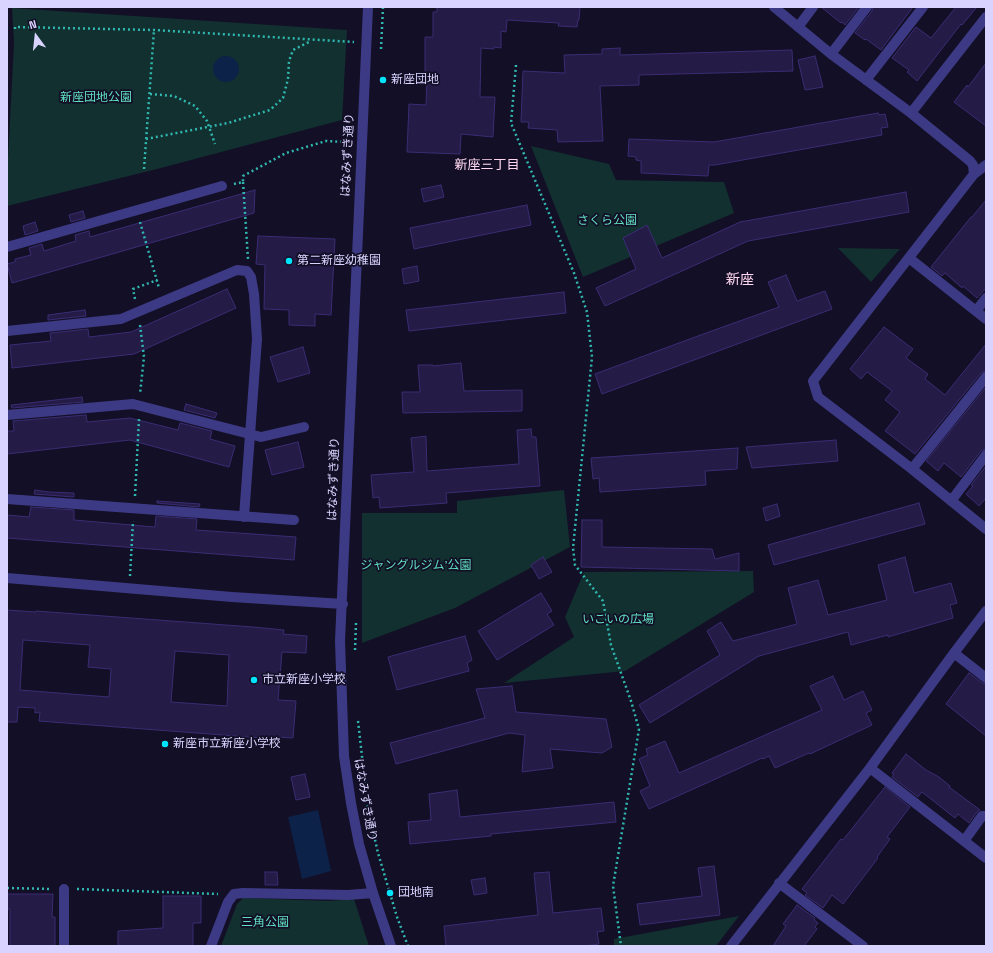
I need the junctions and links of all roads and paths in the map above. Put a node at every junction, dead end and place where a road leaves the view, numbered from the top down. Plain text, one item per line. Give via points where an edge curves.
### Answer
1 (368, 7) edge
2 (383, 7) edge
3 (774, 7) edge
4 (813, 7) edge
5 (867, 7) edge
6 (923, 7) edge
7 (986, 17) edge
8 (798, 27) junction
9 (14, 29) dead end
10 (154, 30) junction
11 (311, 41) junction
12 (366, 43) junction
13 (381, 54) dead end
14 (831, 54) junction
15 (516, 65) dead end
16 (866, 80) junction
17 (150, 94) junction
18 (911, 113) junction
19 (209, 127) junction
20 (146, 139) junction
21 (344, 142) dead end
22 (215, 144) dead end
23 (986, 165) edge
24 (144, 169) dead end
25 (974, 174) junction
26 (243, 182) junction
27 (222, 186) joint
28 (137, 210) junction
29 (7, 247) edge
30 (908, 258) junction
31 (247, 271) junction
32 (986, 298) edge
33 (163, 302) junction
34 (976, 311) junction
35 (986, 318) edge
36 (7, 331) edge
37 (986, 376) edge
38 (7, 415) edge
39 (304, 427) dead end
40 (251, 434) junction
41 (986, 455) edge
42 (912, 469) junction
43 (7, 499) edge
44 (951, 501) junction
45 (244, 516) junction
46 (294, 520) dead end
47 (986, 529) edge
48 (7, 578) edge
49 (343, 604) junction
50 (986, 612) edge
51 (356, 620) dead end
52 (355, 650) dead end
53 (954, 653) junction
54 (986, 678) edge
55 (357, 719) dead end
56 (870, 768) junction
57 (986, 816) edge
58 (964, 841) junction
59 (986, 858) edge
60 (779, 882) junction
61 (7, 888) edge
62 (64, 889) junction
63 (373, 892) junction
64 (234, 894) junction
65 (64, 946) edge
66 (211, 946) edge
67 (391, 946) edge
68 (408, 946) edge
69 (621, 946) edge
70 (731, 946) edge
71 (863, 946) edge

1 - 12 street, はなみずき通り
2 - 13 path
3 - 8 street
4 - 8 street
5 - 14 street
6 - 16 street
7 - 18 street
8 - 14 street
9 - 10 path via 15,27
10 - 11 path
10 - 17 path
11 - 12 path
11 - 19 path via 293,50 288,61 288,78 283,98 270,110
12 - 49 street, はなみずき通り
14 - 16 street
15 - 69 path via 511,123 574,273 587,312 592,357 573,548 575,565 603,601 611,645 640,729 613,886
16 - 18 street
17 - 19 path via 174,96 195,106
17 - 20 path
18 - 25 street via 970,161
19 - 20 path
19 - 22 path
20 - 24 path
21 - 26 path via 326,141 286,154 243,176
23 - 25 street
25 - 30 street
26 - 27 path
26 - 31 path
27 - 28 street
28 - 29 street
28 - 33 path
30 - 34 street
30 - 42 street via 813,381 818,397
31 - 33 street via 237,270
31 - 40 street via 254,294 257,339
32 - 34 street
33 - 36 street via 121,319
34 - 35 street
37 - 42 street
38 - 40 street via 133,404
39 - 40 street via 262,437
40 - 45 street
41 - 44 street
42 - 44 street
43 - 45 street
44 - 47 street
45 - 46 street
48 - 49 street
49 - 63 street, はなみずき通り via 340,641 344,756 359,844
50 - 53 street
51 - 52 path
53 - 54 street
53 - 56 street
55 - 68 path via 368,809 378,853
56 - 58 street
56 - 60 street
57 - 58 street via 982,816
58 - 59 street
60 - 70 street
60 - 71 street
61 - 62 path
62 - 64 path
62 - 65 street
63 - 64 street via 348,895
63 - 67 street, はなみずき通り
64 - 66 street via 228,902

